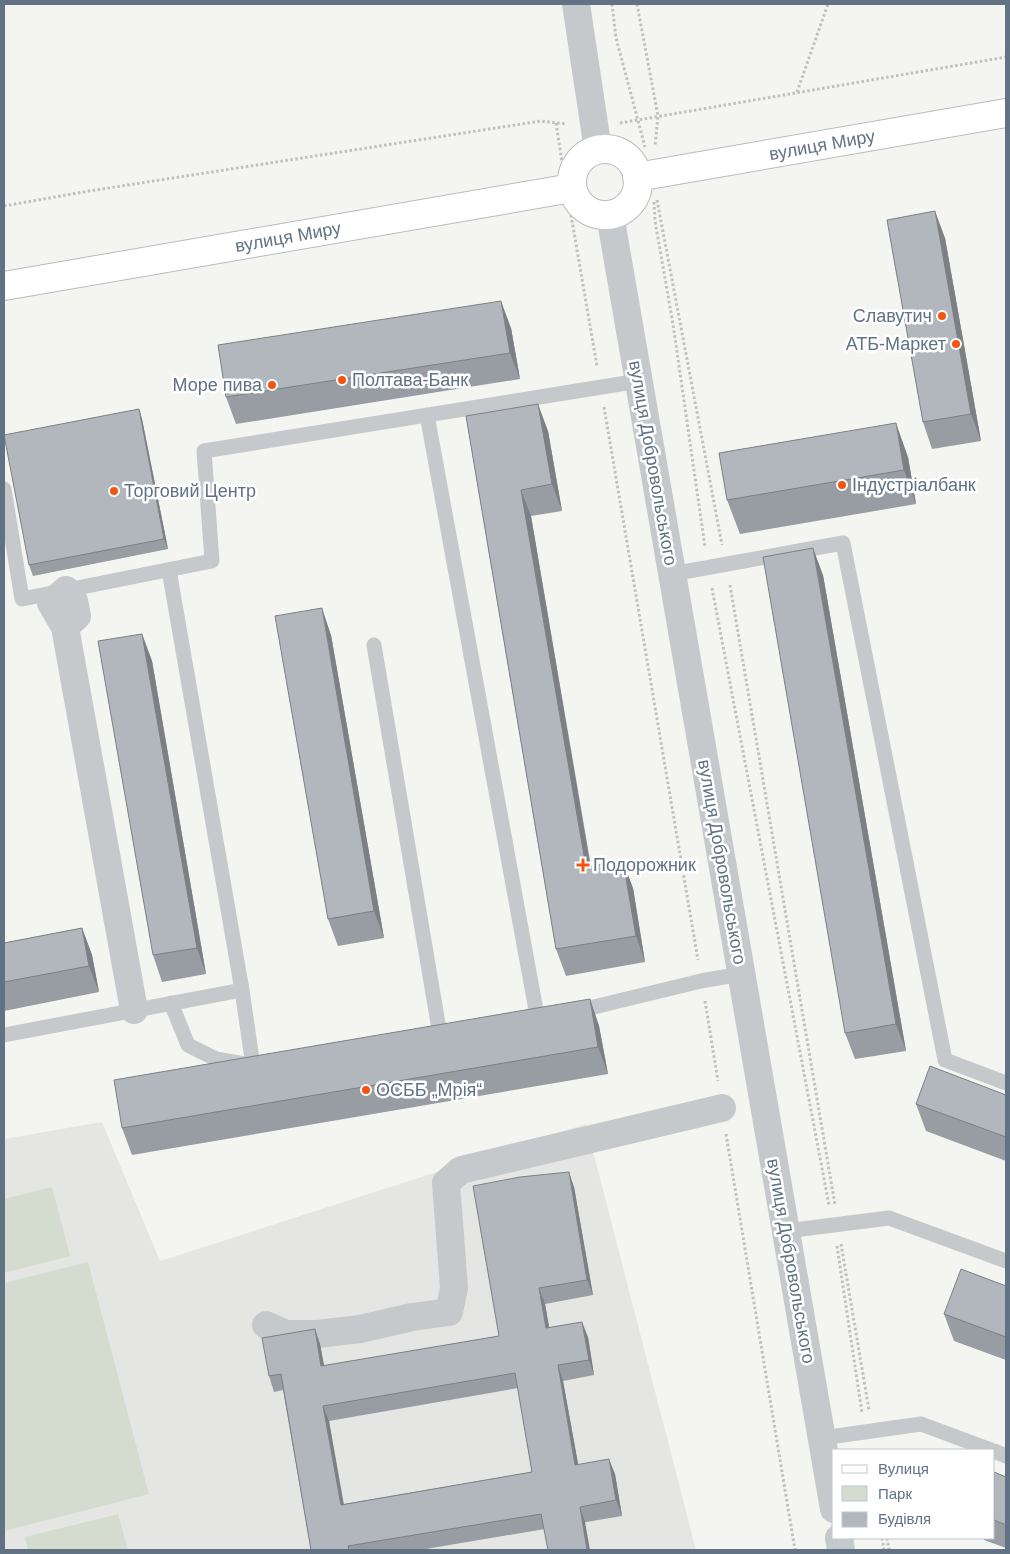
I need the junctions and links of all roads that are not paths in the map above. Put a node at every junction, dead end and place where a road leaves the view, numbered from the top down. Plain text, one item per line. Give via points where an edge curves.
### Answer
1 (576, 4) edge
2 (1006, 114) edge
3 (596, 138) junction
4 (644, 176) junction
5 (570, 189) junction
6 (610, 214) junction
7 (4, 286) edge
8 (639, 381) junction
9 (427, 414) junction
10 (4, 489) edge
11 (169, 570) junction
12 (672, 574) junction
13 (66, 590) junction
14 (374, 645) dead end
15 (741, 974) junction
16 (242, 990) junction
17 (171, 1003) junction
18 (134, 1010) junction
19 (548, 1018) junction
20 (519, 1024) edge
21 (4, 1034) edge
22 (440, 1035) edge
23 (283, 1061) edge
24 (253, 1066) junction
25 (1006, 1083) edge
26 (722, 1108) road end
27 (786, 1231) junction
28 (1006, 1261) edge
29 (266, 1325) dead end
30 (822, 1438) junction
31 (988, 1449) edge
32 (832, 1497) edge

1 - 3 street
2 - 4 main road, вулиця Миру
3 - 4 main road via 628,159
3 - 5 main road via 575,168
4 - 6 main road via 628,206
5 - 6 main road via 590,211
5 - 7 main road, вулиця Миру
6 - 8 street, вулиця Добровольського
8 - 9 lane
8 - 12 street, вулиця Добровольського
9 - 11 lane via 204,451 212,561
9 - 19 lane
10 - 13 lane via 22,599
11 - 13 lane
11 - 16 lane
12 - 15 street, вулиця Добровольського
12 - 25 lane via 843,543 945,1060
13 - 18 street via 74,601 77,616 65,627
14 - 22 lane
15 - 19 lane
15 - 27 street, вулиця Добровольського
16 - 17 lane
16 - 24 lane
17 - 18 lane
17 - 24 lane via 188,1045 216,1059
18 - 21 lane
19 - 20 lane
23 - 24 lane
26 - 29 street via 461,1170 446,1183 454,1288 449,1312 318,1334 286,1334
27 - 28 lane via 889,1218
27 - 30 street, вулиця Добровольського
30 - 31 lane via 921,1424
30 - 32 street, вулиця Добровольського

